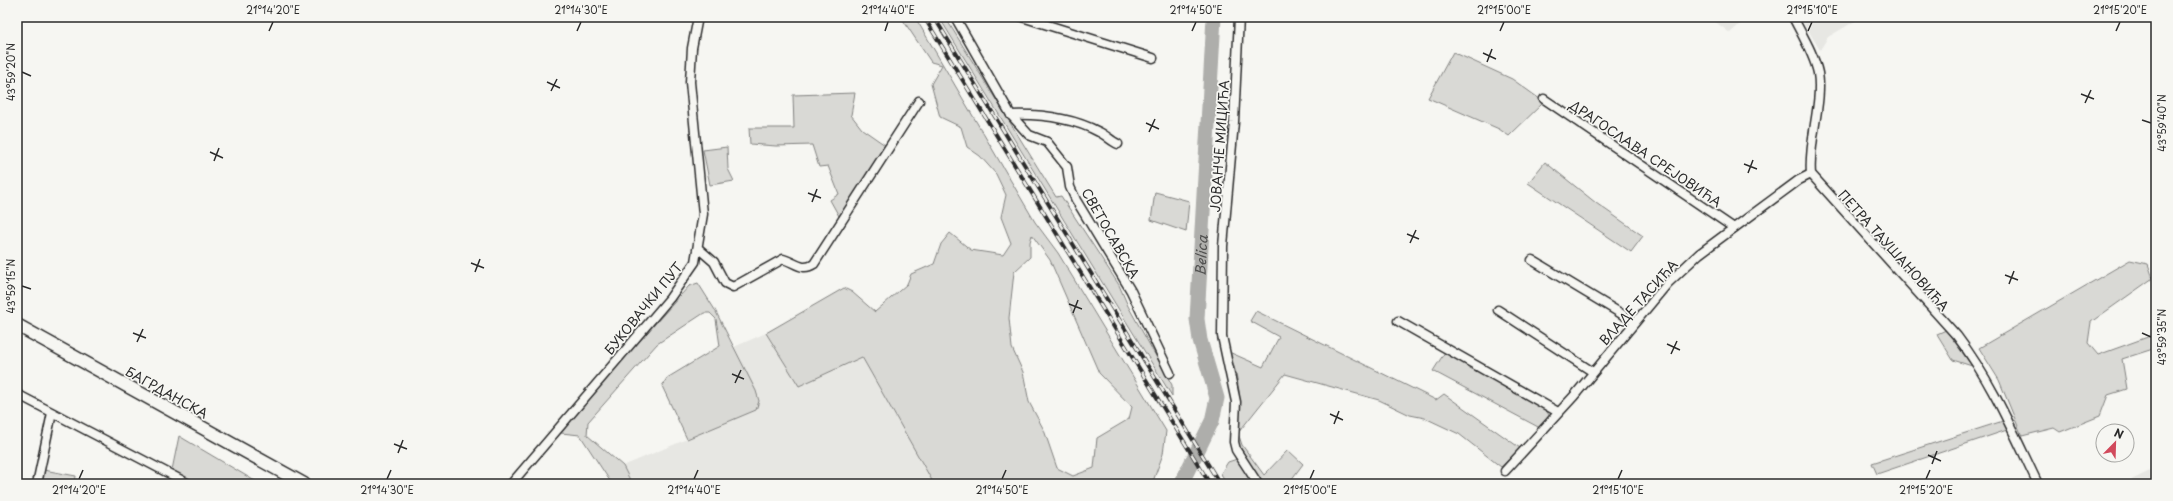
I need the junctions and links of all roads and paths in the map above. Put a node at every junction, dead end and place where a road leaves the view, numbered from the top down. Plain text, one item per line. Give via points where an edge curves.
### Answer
1 (698, 17) edge
2 (955, 17) edge
3 (1022, 17) edge
4 (1239, 17) edge
5 (1793, 17) edge
6 (1153, 58) dead end
7 (1544, 99) dead end
8 (919, 101) dead end
9 (1011, 115) junction
10 (1118, 144) dead end
11 (1811, 174) junction
12 (1734, 228) junction
13 (699, 249) junction
14 (1532, 260) dead end
15 (1498, 310) dead end
16 (1398, 321) dead end
17 (1635, 322) junction
18 (17, 325) edge
19 (1593, 372) junction
20 (1170, 373) dead end
21 (17, 394) edge
22 (1558, 412) junction
23 (52, 413) junction
24 (1505, 471) dead end
25 (37, 484) edge
26 (189, 484) edge
27 (304, 484) edge
28 (511, 484) edge
29 (1258, 484) edge
30 (2038, 484) edge

1 - 13 street, БУКОВАЧКИ ПУТ via 692,48 690,82 703,214
2 - 9 street, СВЕТОСАВСКА
3 - 6 street
4 - 29 street, ЈОВАНЧЕ МИЦИЋА via 1234,122 1223,246 1222,336 1236,402 1234,442 1236,450
5 - 11 street via 1815,62 1819,84 1809,157
7 - 12 street, ДРАГОСЛАВА СРЕЈОВИЋА
8 - 13 street via 814,264 803,268 782,259 733,287 725,283 714,262
9 - 10 street via 1052,116 1098,131
9 - 20 street, СВЕТОСАВСКА via 1029,135 1047,142 1067,167 1070,187 1076,200 1131,291
11 - 12 street, ВЛАДЕ ТАСИЋА
11 - 30 street, ПЕТРА ТАУШАНОВИЋА via 1957,336 1978,363
12 - 17 street, ВЛАДЕ ТАСИЋА via 1699,254 1668,283
13 - 28 street, БУКОВАЧКИ ПУТ via 695,262 670,298
14 - 17 street
15 - 19 street
16 - 22 street
17 - 19 street, ВЛАДЕ ТАСИЋА
18 - 27 main road, БАГРДАНСКА
19 - 22 street, ВЛАДЕ ТАСИЋА
21 - 23 street
22 - 24 street, ВЛАДЕ ТАСИЋА
23 - 25 street
23 - 26 street

